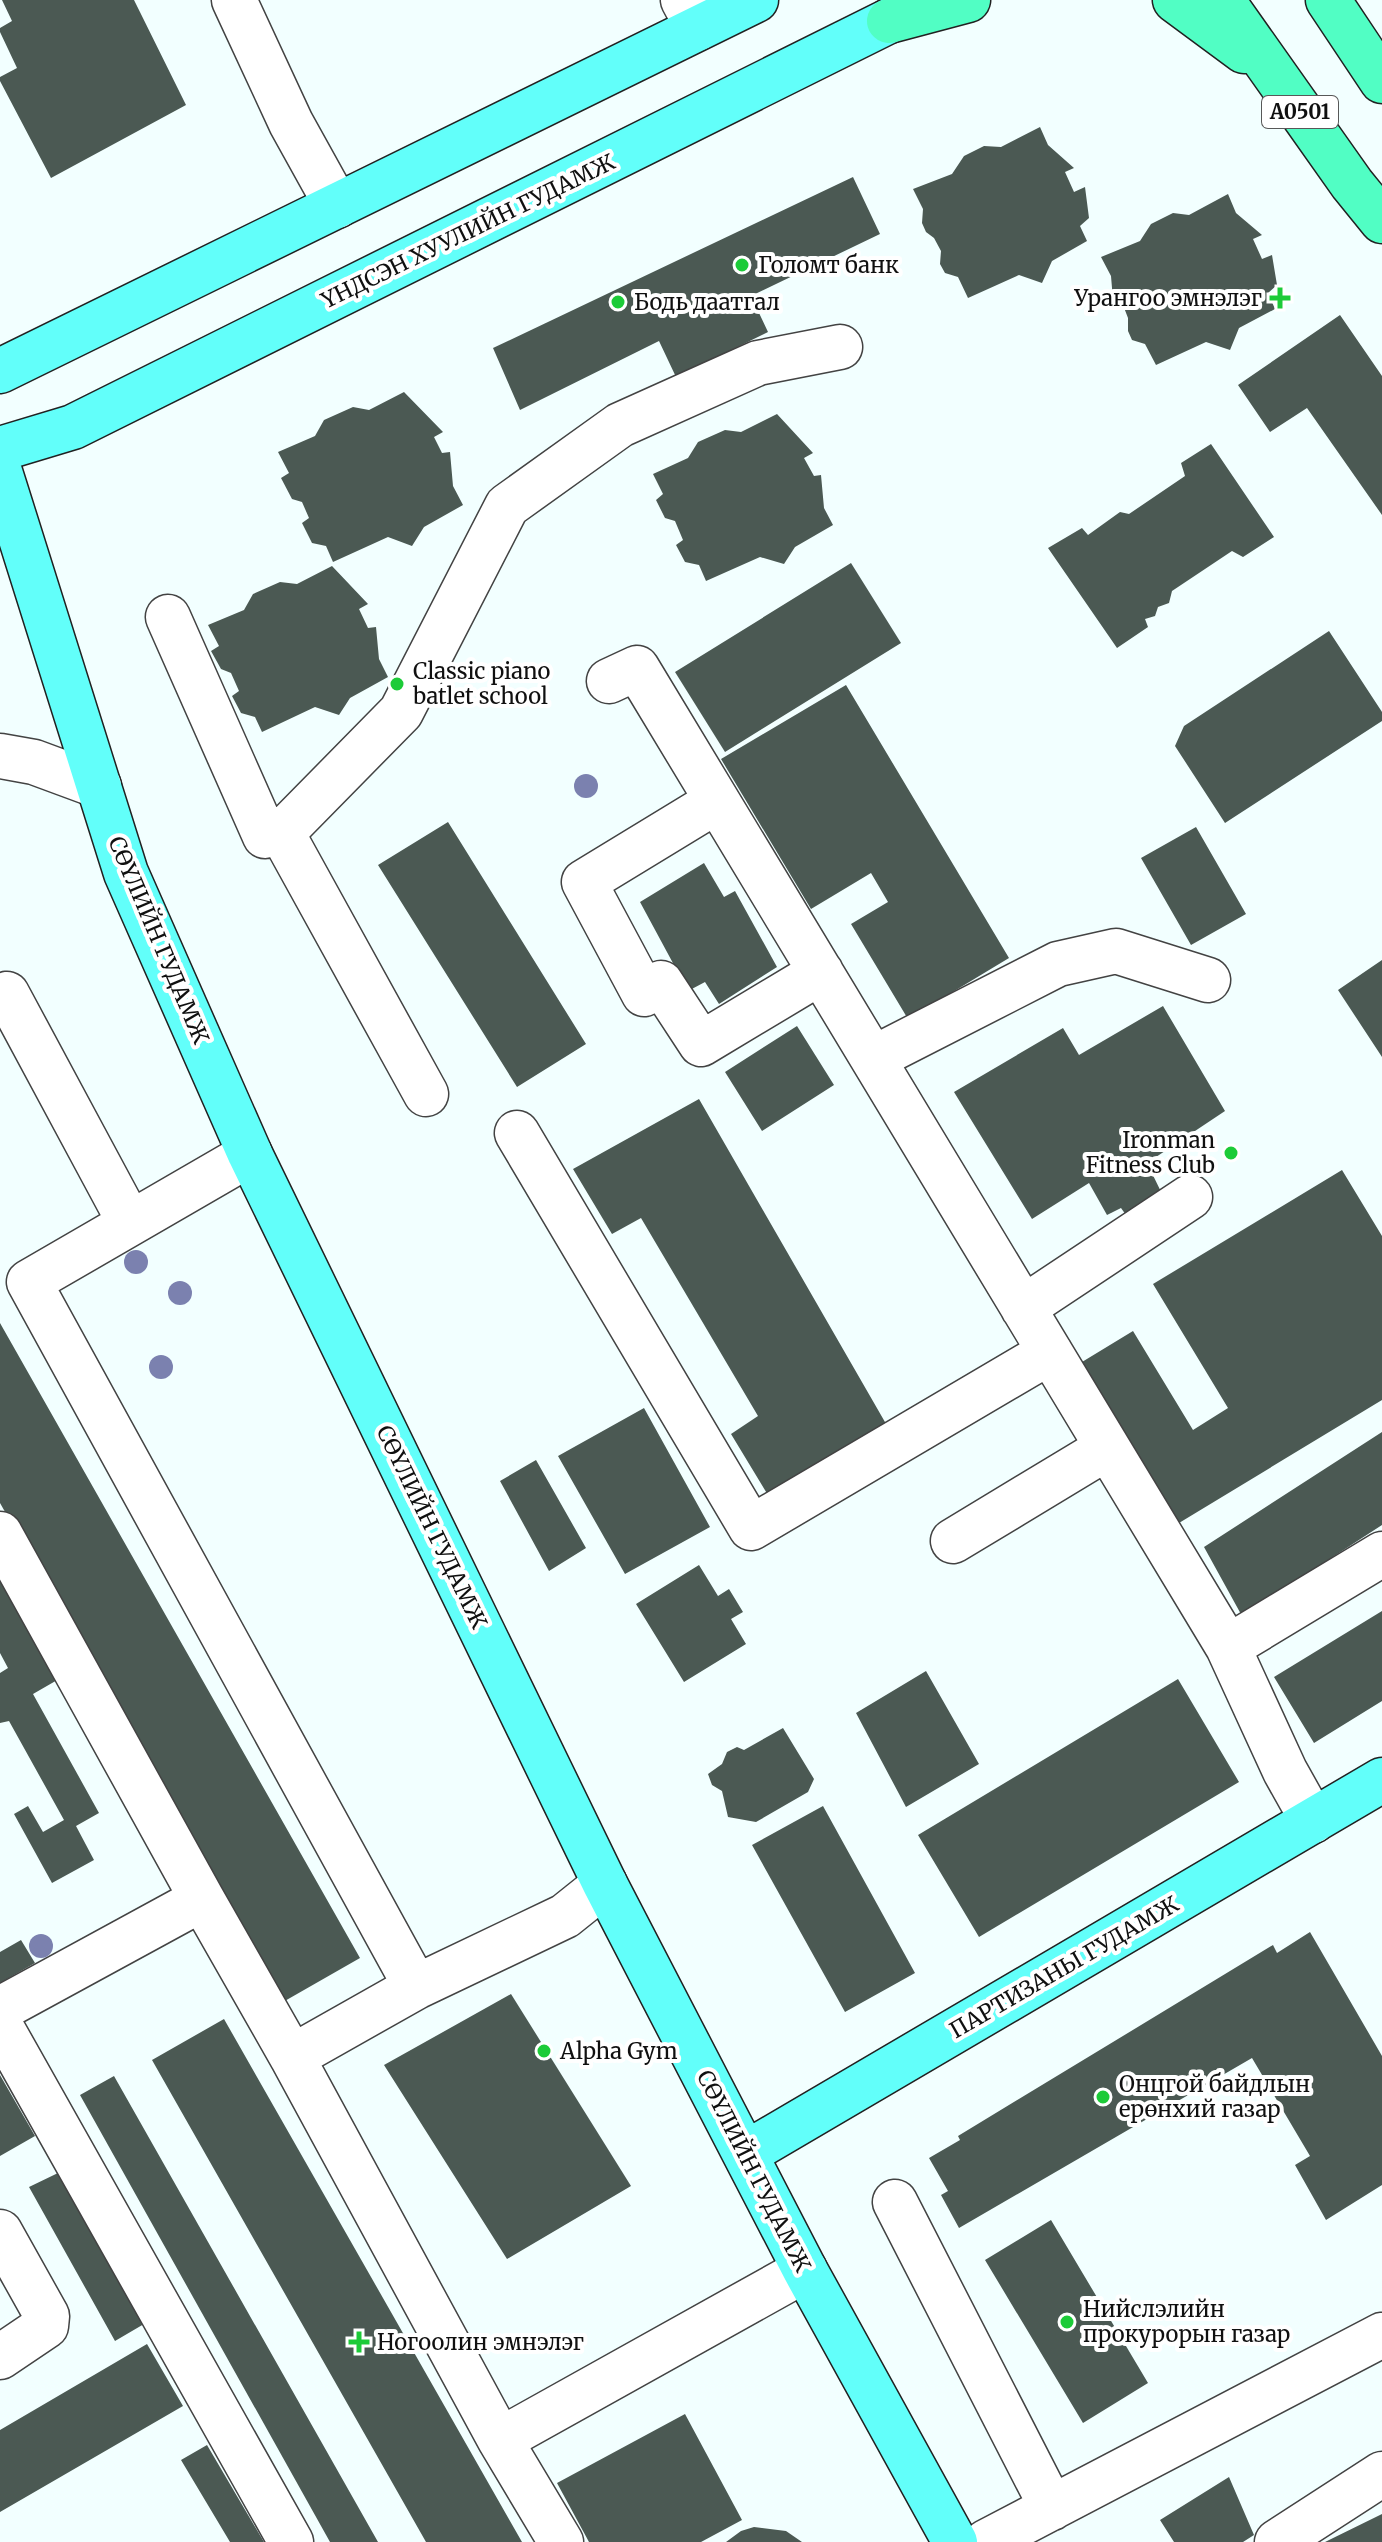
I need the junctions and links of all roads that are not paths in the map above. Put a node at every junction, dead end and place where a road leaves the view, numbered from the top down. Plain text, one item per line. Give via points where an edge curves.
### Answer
1 (234, 0) edge
2 (756, 0) edge
3 (931, 0) edge
4 (968, 0) edge
5 (1175, 0) edge
6 (1222, 0) edge
7 (1328, 0) edge
8 (1361, 0) edge
9 (691, 14) edge
10 (889, 21) junction
11 (1382, 41) edge
12 (1272, 72) junction
13 (1382, 81) edge
14 (337, 206) junction
15 (1382, 221) edge
16 (840, 347) dead end
17 (0, 371) edge
18 (0, 449) edge
19 (0, 472) edge
20 (168, 617) dead end
21 (609, 681) dead end
22 (0, 756) edge
23 (99, 786) junction
24 (717, 801) junction
25 (265, 836) dead end
26 (821, 972) junction
27 (1208, 980) dead end
28 (7, 994) dead end
29 (876, 1057) junction
30 (426, 1094) dead end
31 (517, 1133) dead end
32 (250, 1154) junction
33 (1190, 1197) dead end
34 (130, 1223) junction
35 (1023, 1308) junction
36 (1050, 1352) junction
37 (1107, 1448) junction
38 (0, 1534) edge
39 (953, 1541) dead end
40 (1382, 1554) edge
41 (1228, 1647) junction
42 (1381, 1783) edge
43 (1313, 1821) junction
44 (605, 1884) junction
45 (202, 1899) junction
46 (416, 1987) junction
47 (0, 2009) edge
48 (0, 2025) edge
49 (292, 2057) junction
50 (745, 2154) junction
51 (895, 2202) dead end
52 (0, 2232) edge
53 (805, 2270) junction
54 (1382, 2335) edge
55 (0, 2357) edge
56 (500, 2440) junction
57 (1382, 2474) edge
58 (1052, 2508) junction
59 (291, 2542) edge
60 (561, 2542) edge
61 (955, 2542) edge
62 (986, 2542) edge
63 (1277, 2542) edge

1 - 14 street via 291,123
2 - 9 main road
3 - 10 main road, ҮНДСЭН ХУУЛИЙН ГУДАМЖ
4 - 10 highway
5 - 12 highway
6 - 12 highway, A0501
7 - 13 highway
8 - 11 highway
9 - 14 main road
10 - 18 main road, ҮНДСЭН ХУУЛИЙН ГУДАМЖ via 73,427
12 - 15 highway, A0501
14 - 17 main road
16 - 30 street via 758,363 620,425 507,506 401,712 282,833
19 - 23 main road, СӨҮЛИЙН ГУДАМЖ
20 - 25 street
21 - 24 street via 637,668
22 - 23 street via 34,762
23 - 32 main road, СӨҮЛИЙН ГУДАМЖ via 126,873
24 - 26 street
24 - 26 street via 584,882 644,994 661,983 701,1044
26 - 29 street
27 - 29 street via 1116,951 1058,964
28 - 34 street
29 - 35 street
31 - 36 street via 751,1528
32 - 34 street
32 - 44 main road, СӨҮЛИЙН ГУДАМЖ
33 - 35 street
34 - 46 street via 29,1282
35 - 36 street
36 - 37 street
37 - 39 street
37 - 41 street
38 - 45 street
40 - 41 street
41 - 43 street
42 - 43 main road, ПАРТИЗАНЫ ГУДАМЖ
43 - 50 main road, ПАРТИЗАНЫ ГУДАМЖ
44 - 46 street via 565,1916
44 - 50 main road, СӨҮЛИЙН ГУДАМЖ
45 - 47 street
45 - 49 street
46 - 49 street
48 - 59 street
49 - 56 street
50 - 53 main road, СӨҮЛИЙН ГУДАМЖ
51 - 58 street
52 - 55 street via 47,2316 36,2336
53 - 56 street
53 - 61 main road, СӨҮЛИЙН ГУДАМЖ
54 - 58 street
56 - 60 street
57 - 63 street
58 - 62 street

